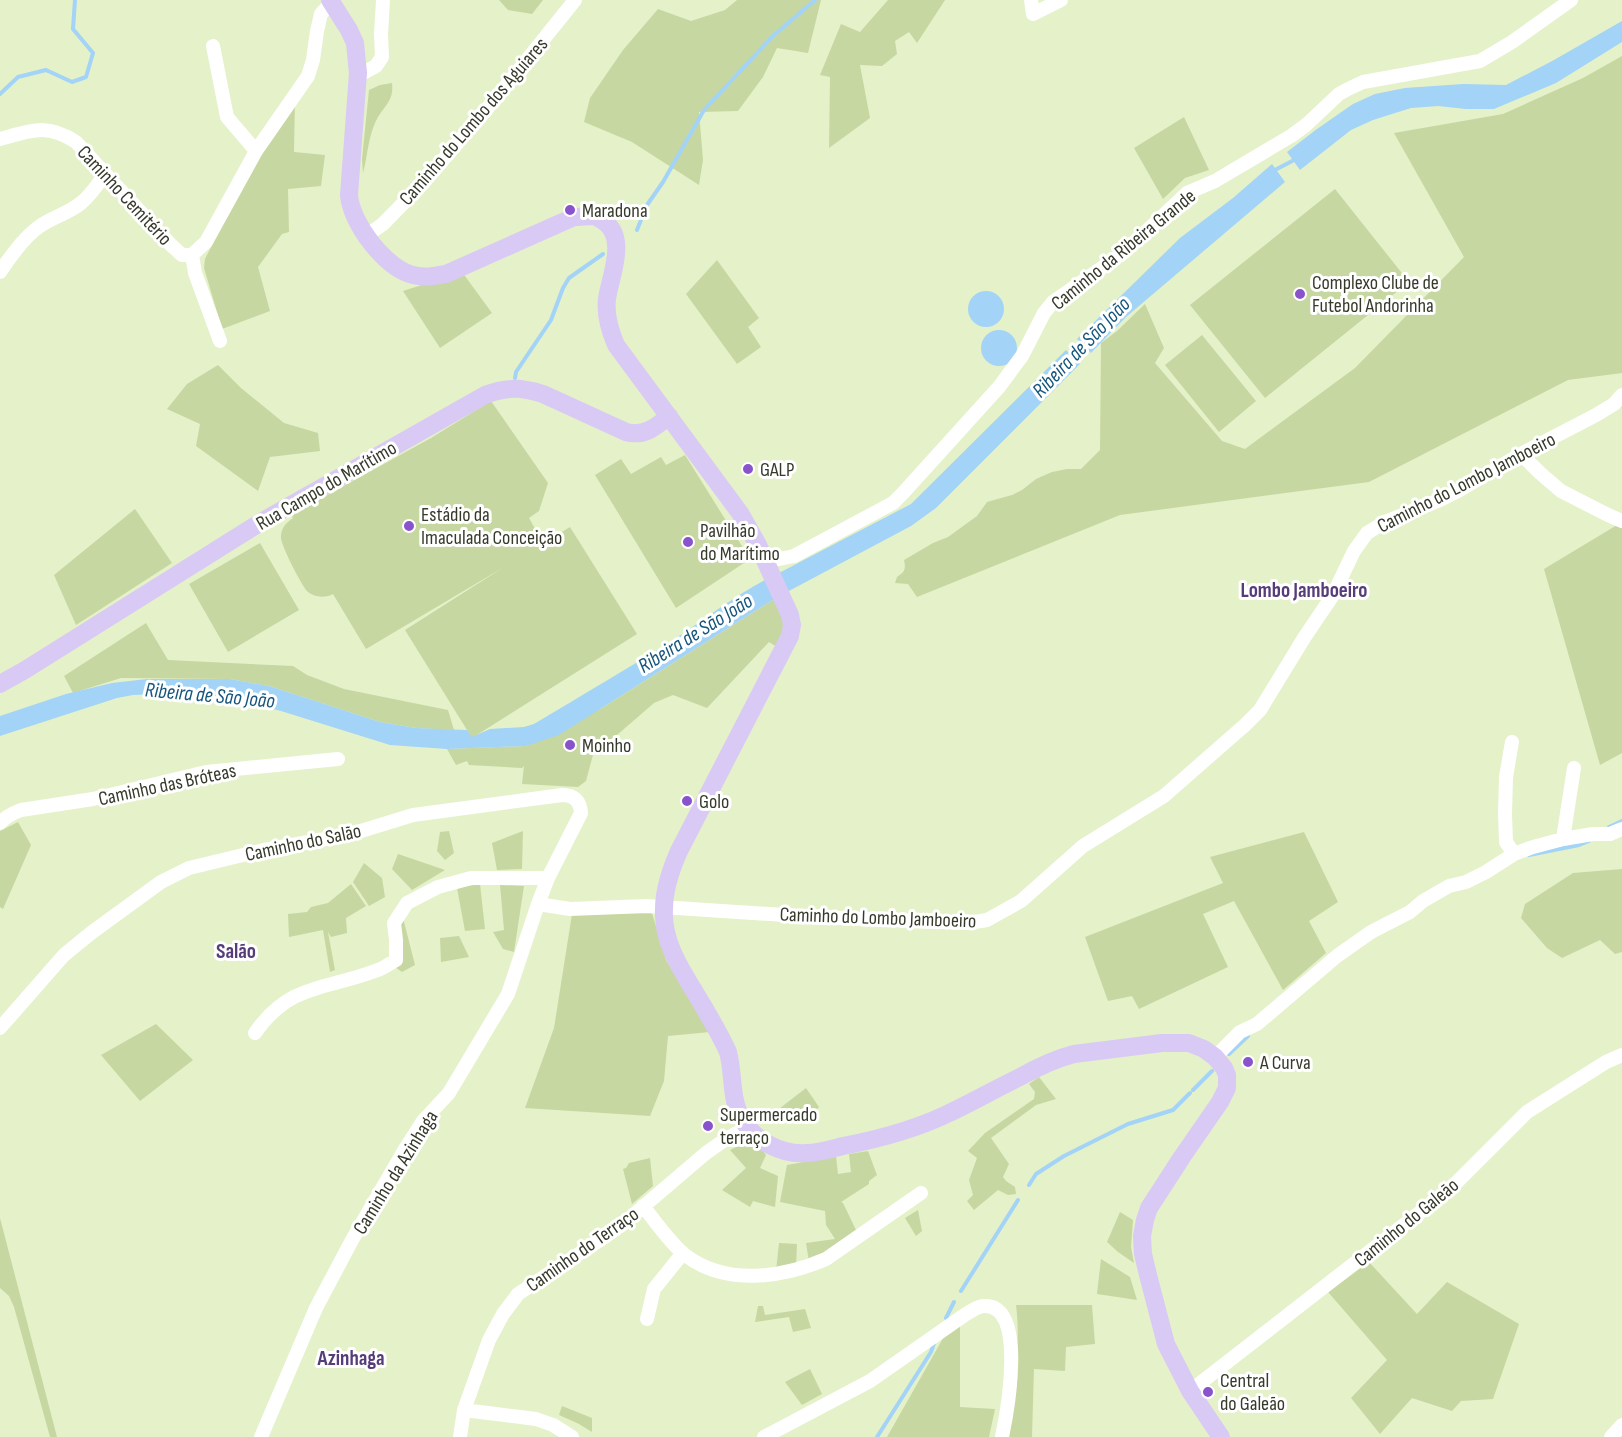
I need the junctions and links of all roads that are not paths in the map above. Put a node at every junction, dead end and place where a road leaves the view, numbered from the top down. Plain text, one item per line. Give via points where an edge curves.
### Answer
1 (383, 0) edge
2 (575, 0) edge
3 (1061, 0) edge
4 (1571, 0) edge
5 (330, 2) edge
6 (1032, 7) edge
7 (213, 46) dead end
8 (358, 73) junction
9 (0, 139) edge
10 (256, 150) junction
11 (105, 174) junction
12 (366, 236) junction
13 (186, 254) junction
14 (0, 272) edge
15 (220, 341) dead end
16 (1622, 395) edge
17 (669, 417) junction
18 (1521, 454) junction
19 (1622, 521) edge
20 (769, 568) junction
21 (0, 684) edge
22 (1512, 742) dead end
23 (338, 759) dead end
24 (1575, 768) dead end
25 (0, 823) edge
26 (1622, 829) edge
27 (1563, 839) junction
28 (1514, 854) junction
29 (548, 878) junction
30 (538, 904) junction
31 (663, 908) junction
32 (0, 1028) edge
33 (255, 1033) dead end
34 (1622, 1055) edge
35 (1219, 1063) junction
36 (748, 1127) junction
37 (921, 1193) dead end
38 (643, 1206) junction
39 (682, 1253) junction
40 (647, 1319) dead end
41 (1190, 1391) junction
42 (464, 1410) junction
43 (1622, 1425) edge
44 (261, 1437) edge
45 (460, 1437) edge
46 (572, 1437) edge
47 (764, 1437) edge
48 (1002, 1437) edge
49 (1221, 1437) edge
50 (1611, 1437) edge

1 - 8 street via 382,57 376,66
2 - 12 street, Caminho do Lombo dos Aguiares via 424,182
3 - 6 street
4 - 20 street, Caminho da Ribeira Grande via 1480,61 1354,86 1339,94 1291,136 1187,193 1123,253 1053,302 999,387 893,503 794,556 779,559
5 - 8 main road via 356,43
5 - 10 street via 321,14 308,76
7 - 10 street via 227,117
8 - 12 main road via 349,195 353,214
9 - 11 street, Caminho Cemitério via 34,130 64,134
10 - 13 street via 206,242
11 - 13 street, Caminho Cemitério
11 - 14 street via 78,206 34,231
12 - 17 main road via 402,271 428,277 446,274 574,217 599,218 611,228 615,243 615,267 606,301 609,327 616,345
13 - 15 street
16 - 18 street, Caminho do Lombo Jamboeiro via 1596,416
17 - 20 main road via 740,513
17 - 21 main road, Rua Campo do Marítimo via 646,432 631,434 532,391 510,388 485,395 281,510
18 - 19 street via 1561,491
18 - 31 street, Caminho do Lombo Jamboeiro via 1458,491 1367,533 1260,710 1164,796 1083,846 1021,901 987,920 968,923
20 - 31 main road via 790,615 790,636 679,851
22 - 28 street via 1505,814 1506,842
23 - 25 street, Caminho das Bróteas via 206,772 93,799 21,810
24 - 27 street
26 - 27 street
27 - 28 street
28 - 35 street via 1466,882 1449,886 1336,956 1257,1024 1240,1032
29 - 30 street, Caminho da Azinhaga
29 - 32 street, Caminho do Salão via 581,813 574,797 569,795 413,814 348,835 189,868 161,882 64,955
29 - 33 street via 471,878 438,887 407,903 394,922 396,960 377,971 306,990 274,1010
30 - 31 street, Caminho do Lombo Jamboeiro via 570,909
30 - 44 street, Caminho da Azinhaga via 508,994 449,1093 423,1121 352,1240 316,1308
31 - 36 main road via 673,954 728,1052 734,1099
34 - 41 street, Caminho do Galeão via 1527,1112 1450,1189
35 - 36 main road via 1197,1045 1181,1041 1074,1054 1042,1064 917,1127 809,1153 782,1150 764,1142
35 - 41 main road via 1227,1075 1227,1088 1149,1208 1142,1236 1166,1344
36 - 38 street, Caminho do Terraço via 706,1153
37 - 39 street via 826,1259 791,1271 730,1274 708,1268
38 - 39 street
38 - 42 street, Caminho do Terraço via 603,1238 518,1294 489,1340
39 - 40 street via 654,1289
41 - 49 main road
42 - 45 street, Caminho do Terraço
42 - 46 street via 536,1419
43 - 50 street
47 - 48 street via 870,1381 981,1306 992,1307 1001,1314 1010,1335 1011,1379

